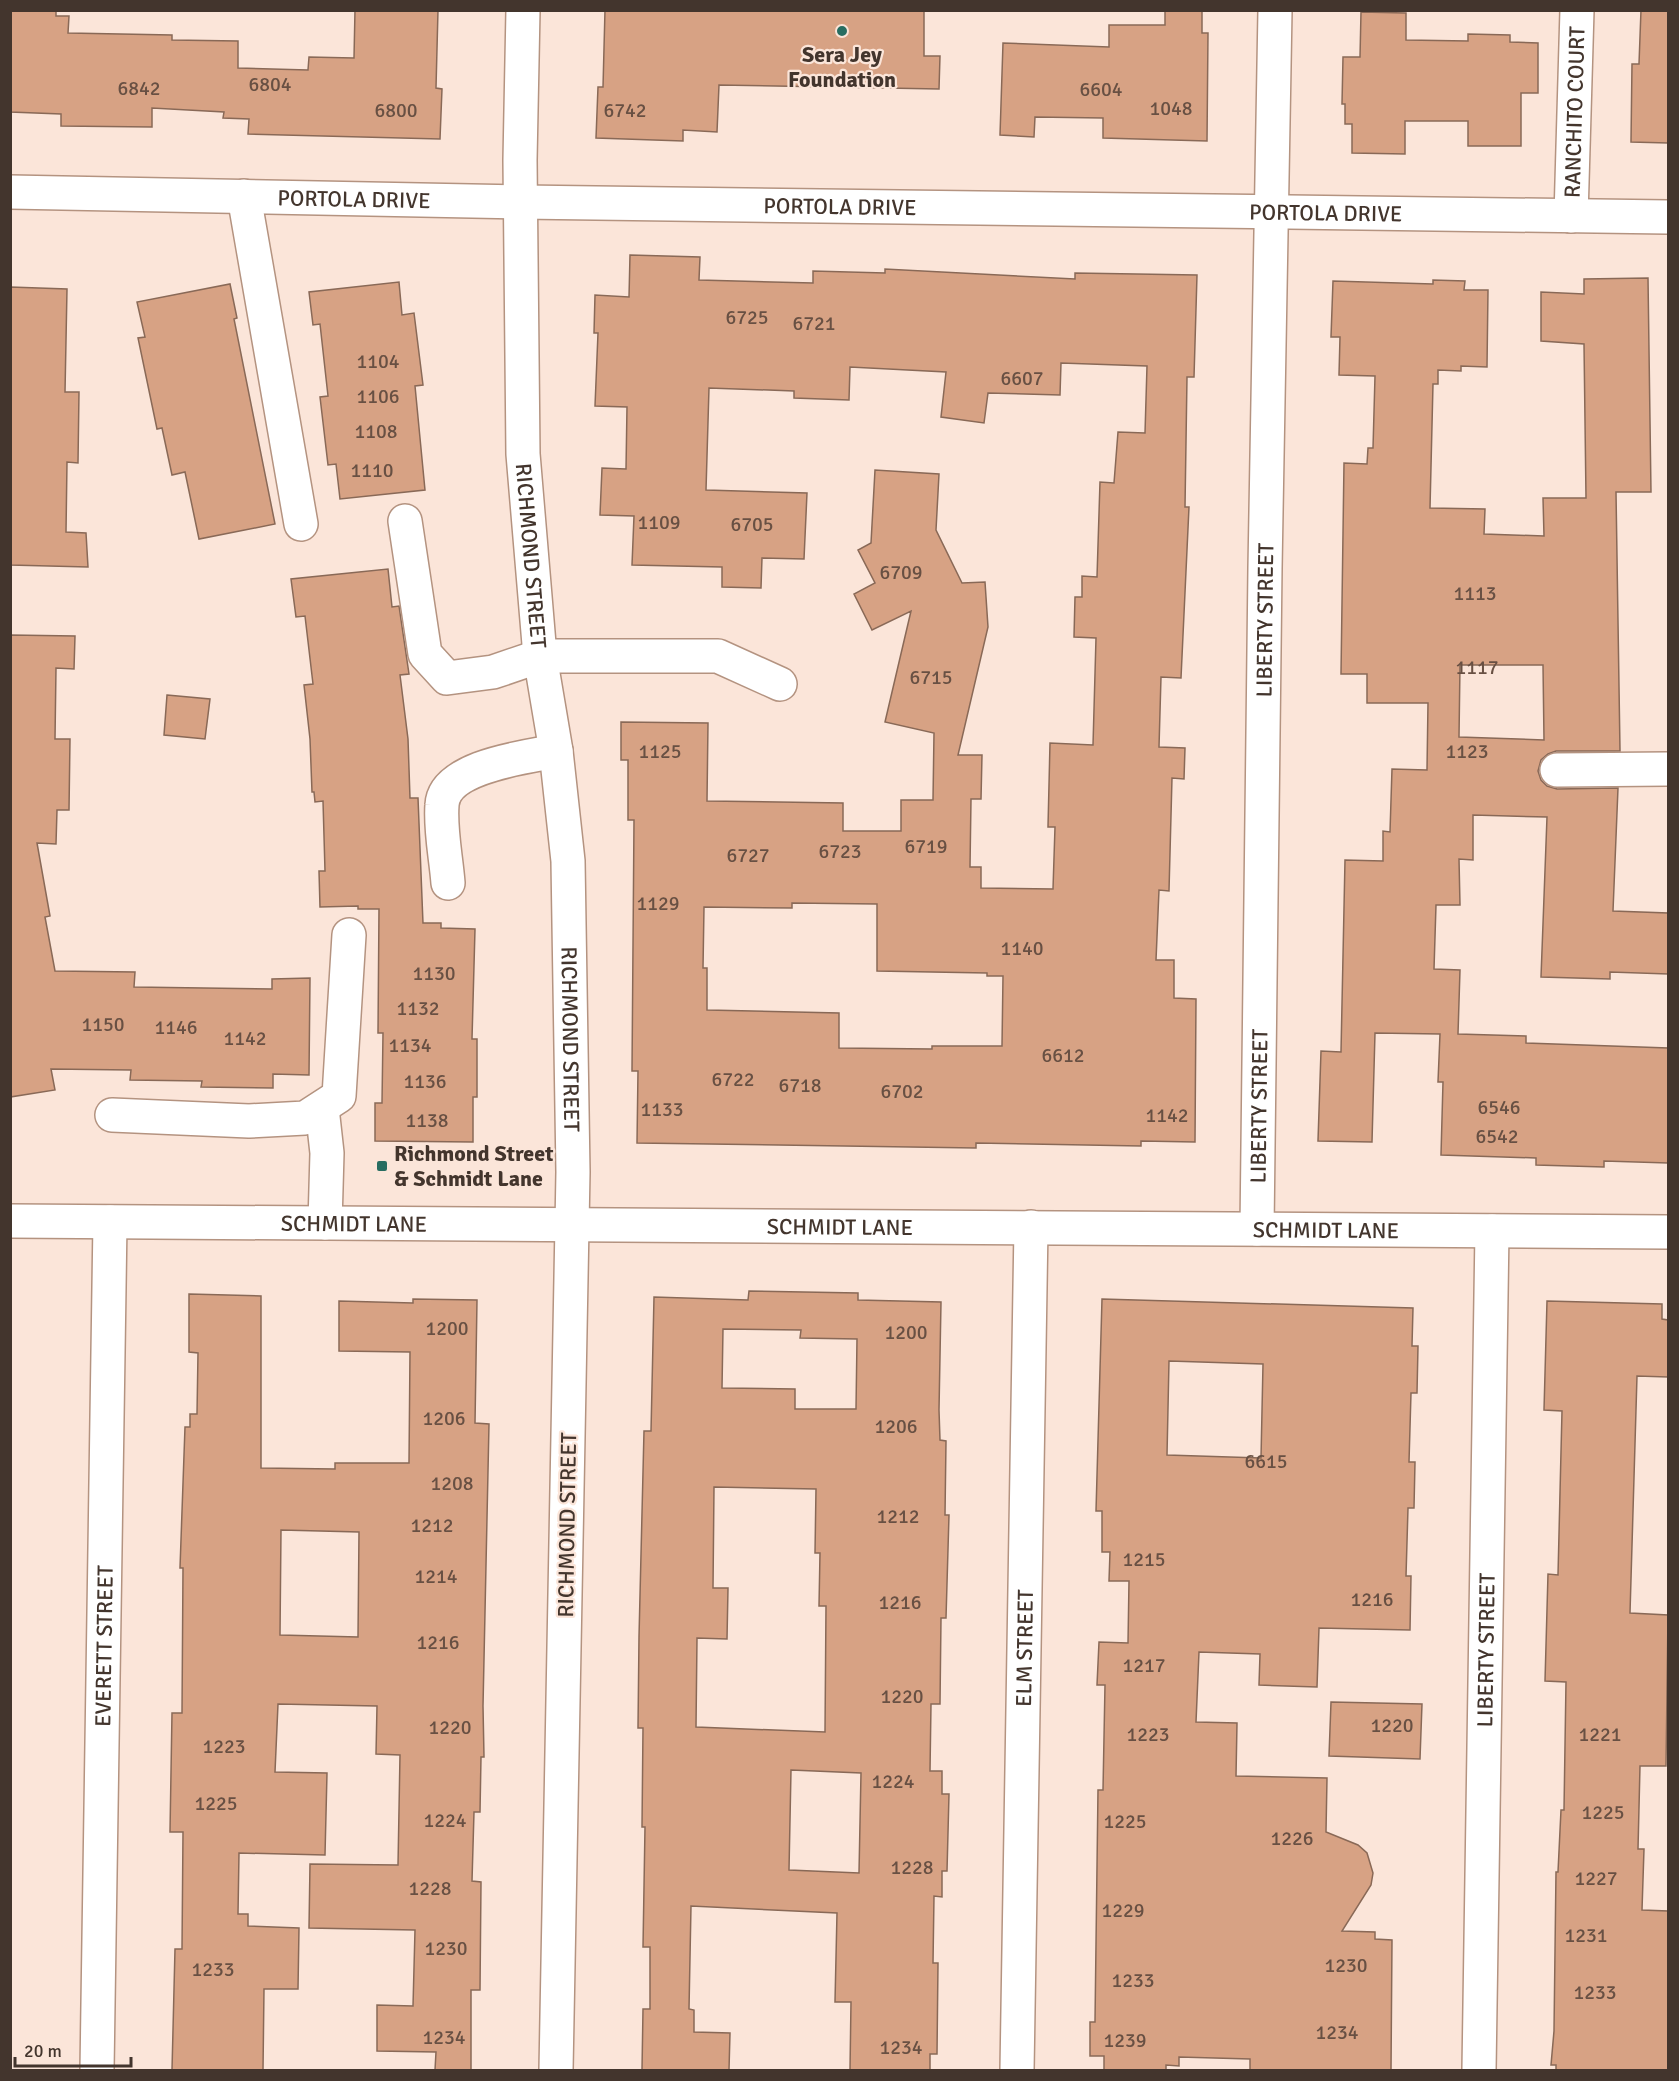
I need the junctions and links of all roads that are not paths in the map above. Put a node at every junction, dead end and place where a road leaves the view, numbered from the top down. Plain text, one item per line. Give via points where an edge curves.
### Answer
1 (523, 10) edge
2 (1275, 10) edge
3 (1577, 10) edge
4 (10, 192) edge
5 (244, 196) junction
6 (521, 202) junction
7 (1272, 211) junction
8 (1571, 216) junction
9 (1668, 217) edge
10 (405, 521) dead end
11 (301, 524) dead end
12 (540, 656) junction
13 (780, 684) dead end
14 (556, 751) junction
15 (1668, 769) edge
16 (1557, 770) dead end
17 (448, 882) dead end
18 (349, 935) dead end
19 (322, 1108) junction
20 (112, 1115) dead end
21 (10, 1221) edge
22 (110, 1222) junction
23 (325, 1224) junction
24 (572, 1224) junction
25 (1031, 1227) junction
26 (1257, 1229) junction
27 (1492, 1231) junction
28 (1668, 1232) edge
29 (97, 2070) edge
30 (556, 2070) edge
31 (1017, 2070) edge
32 (1479, 2070) edge

1 - 6 street, RICHMOND STREET
2 - 7 street, LIBERTY STREET
3 - 8 street, RANCHITO COURT
4 - 5 street, PORTOLA DRIVE
5 - 6 street, PORTOLA DRIVE
5 - 11 street
6 - 7 street, PORTOLA DRIVE
6 - 12 street, RICHMOND STREET via 523,454
7 - 8 street, PORTOLA DRIVE
7 - 26 street, LIBERTY STREET
8 - 9 street, PORTOLA DRIVE
10 - 12 street via 424,654 447,678 493,672
12 - 13 street via 718,656
12 - 14 street, RICHMOND STREET
14 - 17 street via 477,767 453,784 442,802
14 - 24 street, RICHMOND STREET via 568,861
15 - 16 street
18 - 19 street via 339,1096
19 - 20 street via 305,1119 249,1121
19 - 23 street via 327,1153
21 - 22 street, SCHMIDT LANE
22 - 23 street, SCHMIDT LANE
22 - 29 street, EVERETT STREET
23 - 24 street, SCHMIDT LANE
24 - 25 street, SCHMIDT LANE
24 - 30 street, RICHMOND STREET
25 - 26 street, SCHMIDT LANE
25 - 31 street, ELM STREET
26 - 27 street, SCHMIDT LANE
27 - 28 street, SCHMIDT LANE
27 - 32 street, LIBERTY STREET

